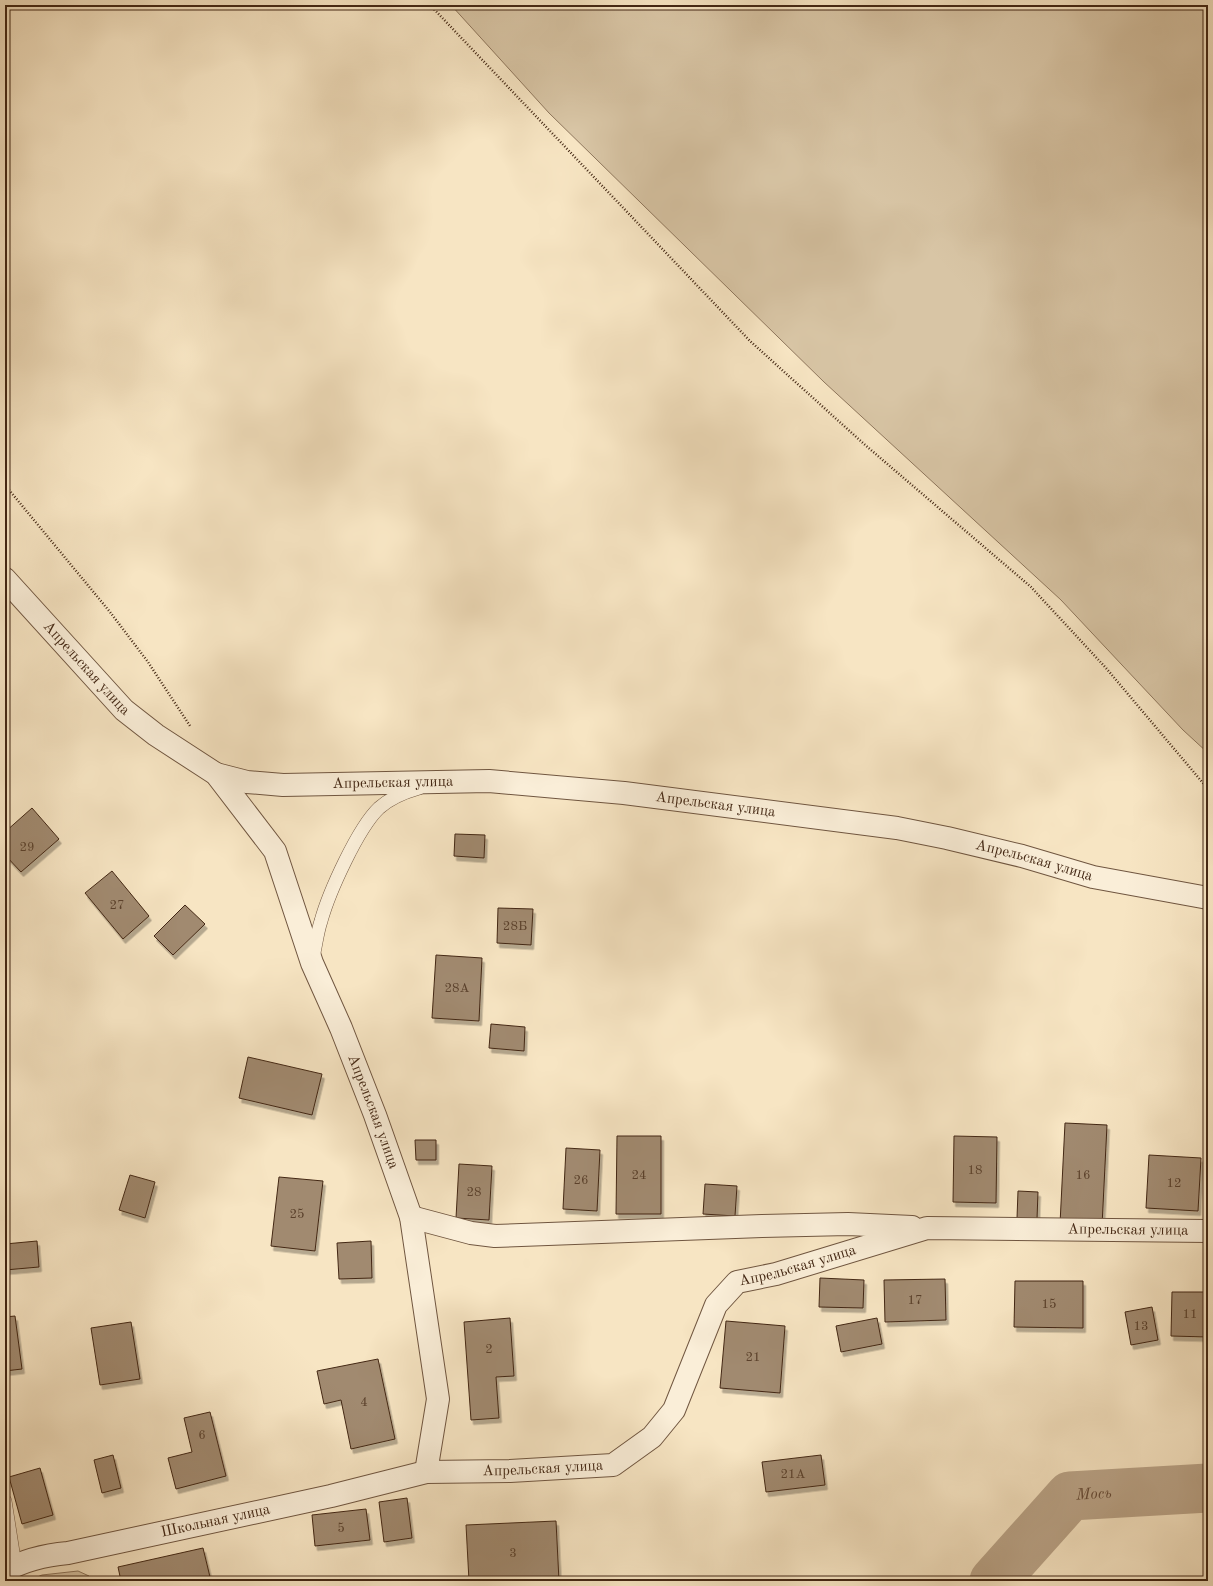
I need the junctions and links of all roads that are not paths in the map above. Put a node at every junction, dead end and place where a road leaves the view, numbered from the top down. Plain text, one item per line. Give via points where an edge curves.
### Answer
1 (5, 579) edge
2 (216, 774) junction
3 (444, 780) junction
4 (1208, 898) edge
5 (312, 963) junction
6 (412, 1217) junction
7 (927, 1228) junction
8 (1208, 1231) edge
9 (426, 1472) junction
10 (5, 1501) edge
11 (10, 1568) edge

1 - 2 street, Апрельская улица via 124,710 156,735
2 - 3 street, Апрельская улица via 247,782 283,784
2 - 5 street, Апрельская улица via 275,851
3 - 4 street, Апрельская улица via 489,780 624,793 897,828 1022,856 1093,877
3 - 5 lane via 392,798 367,822 327,905
5 - 6 street, Апрельская улица via 341,1028
6 - 7 street, Апрельская улица via 464,1231 496,1236 840,1224
6 - 9 street, Апрельская улица via 438,1400
7 - 8 street, Апрельская улица
7 - 9 street, Апрельская улица via 776,1274 737,1282 716,1305 674,1410 652,1437 613,1465 510,1471
9 - 11 street, Школьная улица via 332,1496 55,1554
10 - 11 lane

